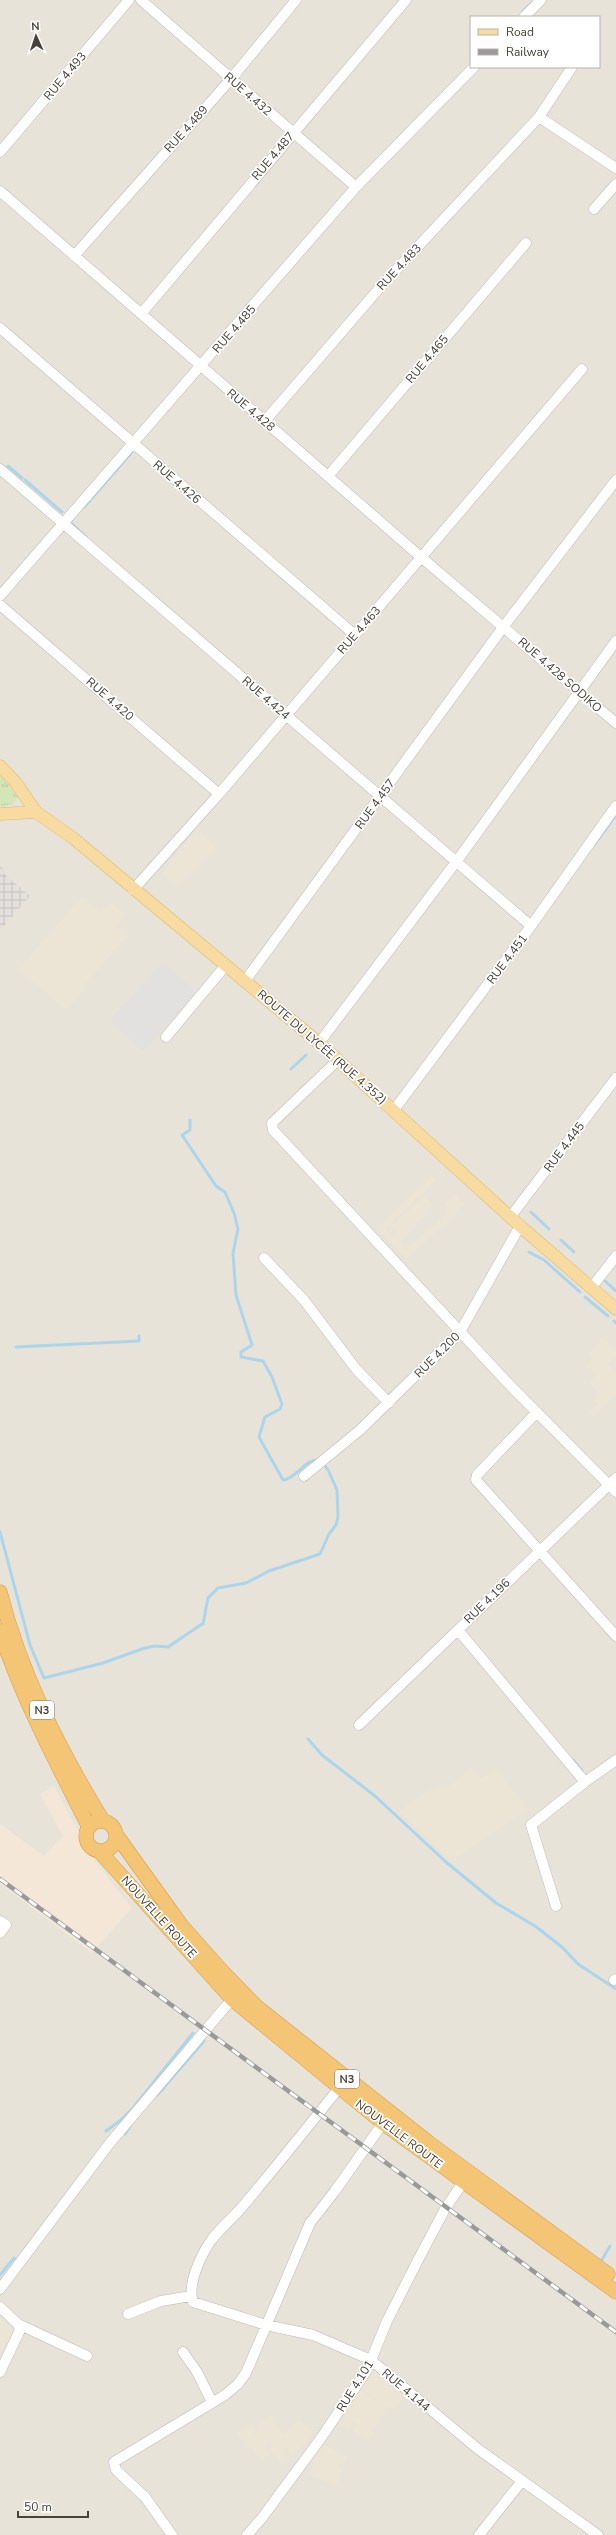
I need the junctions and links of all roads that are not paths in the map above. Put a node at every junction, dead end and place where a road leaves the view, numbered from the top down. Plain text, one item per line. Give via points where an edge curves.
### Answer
1 (129, 0) edge
2 (141, 0) edge
3 (296, 0) edge
4 (406, 0) edge
5 (540, 0) edge
6 (525, 16) edge
7 (473, 68) edge
8 (571, 68) edge
9 (231, 79) junction
10 (539, 117) junction
11 (293, 132) junction
12 (0, 152) edge
13 (616, 168) edge
14 (616, 184) edge
15 (356, 187) junction
16 (0, 191) edge
17 (594, 209) dead end
18 (526, 243) dead end
19 (74, 256) junction
20 (141, 314) junction
21 (0, 328) edge
22 (200, 367) junction
23 (582, 369) dead end
24 (264, 422) junction
25 (132, 443) junction
26 (0, 469) edge
27 (329, 476) junction
28 (616, 480) edge
29 (64, 525) junction
30 (422, 558) junction
31 (0, 596) edge
32 (0, 605) edge
33 (504, 626) junction
34 (355, 635) junction
35 (616, 641) edge
36 (579, 691) junction
37 (285, 714) junction
38 (616, 723) edge
39 (0, 766) edge
40 (219, 794) junction
41 (380, 797) junction
42 (616, 806) edge
43 (36, 812) junction
44 (0, 815) edge
45 (456, 862) junction
46 (133, 890) junction
47 (531, 926) junction
48 (226, 965) junction
49 (245, 980) junction
50 (166, 1037) dead end
51 (319, 1043) junction
52 (338, 1060) junction
53 (616, 1078) edge
54 (394, 1110) junction
55 (511, 1216) junction
56 (520, 1226) junction
57 (616, 1256) edge
58 (264, 1258) dead end
59 (592, 1287) junction
60 (616, 1308) edge
61 (460, 1332) junction
62 (389, 1403) junction
63 (537, 1412) junction
64 (304, 1476) dead end
65 (614, 1485) edge
66 (539, 1551) junction
67 (0, 1592) edge
68 (458, 1630) junction
69 (0, 1631) edge
70 (616, 1636) edge
71 (359, 1725) dead end
72 (616, 1760) edge
73 (585, 1782) junction
74 (103, 1821) junction
75 (89, 1827) junction
76 (117, 1836) junction
77 (100, 1852) junction
78 (556, 1906) dead end
79 (0, 1921) edge
80 (0, 1933) edge
81 (232, 1999) junction
82 (339, 2088) junction
83 (383, 2123) junction
84 (464, 2181) junction
85 (616, 2280) edge
86 (0, 2289) edge
87 (616, 2292) edge
88 (191, 2296) junction
89 (0, 2307) edge
90 (128, 2314) dead end
91 (18, 2324) junction
92 (266, 2325) junction
93 (183, 2352) dead end
94 (88, 2356) dead end
95 (371, 2360) junction
96 (0, 2372) edge
97 (212, 2402) junction
98 (522, 2481) junction
99 (172, 2535) edge
100 (247, 2535) edge
101 (479, 2535) edge
102 (598, 2535) edge

1 - 12 street, RUE 4.493
2 - 9 street, RUE 4.432
3 - 9 street, RUE 4.489
4 - 11 street, RUE 4.487
5 - 6 street
7 - 15 street, RUE 4.485
8 - 10 street, RUE 4.483
9 - 11 street, RUE 4.432
9 - 19 street, RUE 4.489
10 - 13 street
10 - 24 street, RUE 4.483 via 383,284
11 - 15 street, RUE 4.432
11 - 20 street, RUE 4.487
14 - 17 street
15 - 22 street, RUE 4.485
16 - 19 street, RUE 4.428
18 - 27 street, RUE 4.465
19 - 20 street, RUE 4.428
20 - 22 street, RUE 4.428
21 - 25 street, RUE 4.426
22 - 24 street, RUE 4.428
22 - 25 street, RUE 4.485
23 - 30 street, RUE 4.463
24 - 27 street, RUE 4.428
25 - 29 street, RUE 4.485
25 - 34 street, RUE 4.426
26 - 29 street, RUE 4.424
27 - 30 street, RUE 4.428
28 - 33 street, RUE 4.457
29 - 31 street, RUE 4.485
29 - 37 street, RUE 4.424
30 - 33 street, RUE 4.428
30 - 34 street, RUE 4.463
32 - 40 street, RUE 4.420
33 - 36 street, RUE 4.428 SODIKO
33 - 41 street, RUE 4.457
34 - 37 street, RUE 4.463
35 - 36 street
36 - 38 street, RUE 4.428 SODIKO
36 - 45 street
37 - 40 street, RUE 4.463
37 - 41 street, RUE 4.424
39 - 43 main road via 16,783
40 - 46 street, RUE 4.463
41 - 45 street, RUE 4.424
41 - 49 street, RUE 4.457
42 - 47 street, RUE 4.451
43 - 44 main road
43 - 46 main road, ROUTE DU LYCÉE (RUE 4.352) via 73,838
45 - 47 street, RUE 4.424
45 - 51 street
46 - 48 main road, ROUTE DU LYCÉE (RUE 4.352)
47 - 54 street, RUE 4.451
48 - 49 main road, ROUTE DU LYCÉE (RUE 4.352)
48 - 50 street
49 - 51 main road, ROUTE DU LYCÉE (RUE 4.352)
51 - 52 main road, ROUTE DU LYCÉE (RUE 4.352)
52 - 54 main road, ROUTE DU LYCÉE (RUE 4.352)
52 - 61 street via 272,1123 271,1128
53 - 55 street, RUE 4.445
54 - 55 main road, ROUTE DU LYCÉE (RUE 4.352)
55 - 56 main road, ROUTE DU LYCÉE (RUE 4.352)
56 - 59 main road, ROUTE DU LYCÉE (RUE 4.352)
56 - 61 street, RUE 4.200
57 - 59 street
58 - 62 street via 304,1300 356,1369
59 - 60 main road, ROUTE DU LYCÉE (RUE 4.352)
61 - 62 street, RUE 4.200
61 - 63 street
62 - 64 street, RUE 4.200
63 - 65 street
63 - 66 street via 475,1478
65 - 66 street, RUE 4.196
66 - 68 street, RUE 4.196
66 - 70 street
67 - 74 highway, N3 via 23,1667 36,1697 72,1771
68 - 71 street, RUE 4.196
68 - 73 street
69 - 75 highway, N3 via 34,1720
72 - 73 street
73 - 78 street via 531,1825
74 - 75 highway via 95,1822
74 - 76 highway via 110,1823
75 - 77 highway via 86,1841
76 - 77 highway via 112,1848
76 - 85 highway, NOUVELLE ROUTE / N3 via 181,1924 257,2006 429,2142
77 - 81 highway, NOUVELLE ROUTE / N3
79 - 80 street via 6,1925
81 - 82 highway, NOUVELLE ROUTE / N3
81 - 86 street via 109,2144
82 - 83 highway, NOUVELLE ROUTE / N3
82 - 88 street via 210,2242 201,2258
83 - 84 highway, NOUVELLE ROUTE / N3
83 - 92 street via 335,2192 312,2218
84 - 87 highway, NOUVELLE ROUTE / N3
84 - 95 street, RUE 4.101 via 445,2209 417,2262 387,2321
88 - 90 street via 160,2301
88 - 92 street, RUE 4.144 via 193,2302 199,2306
89 - 91 street
91 - 94 street
91 - 96 street via 19,2336
92 - 95 street, RUE 4.144 via 313,2335
92 - 97 street via 242,2379 225,2395
93 - 97 street via 197,2372
95 - 98 street, RUE 4.144 via 478,2449
95 - 100 street, RUE 4.101 via 368,2370 321,2438
97 - 99 street via 117,2459 113,2466 145,2497
98 - 101 street
98 - 102 street, RUE 4.144

